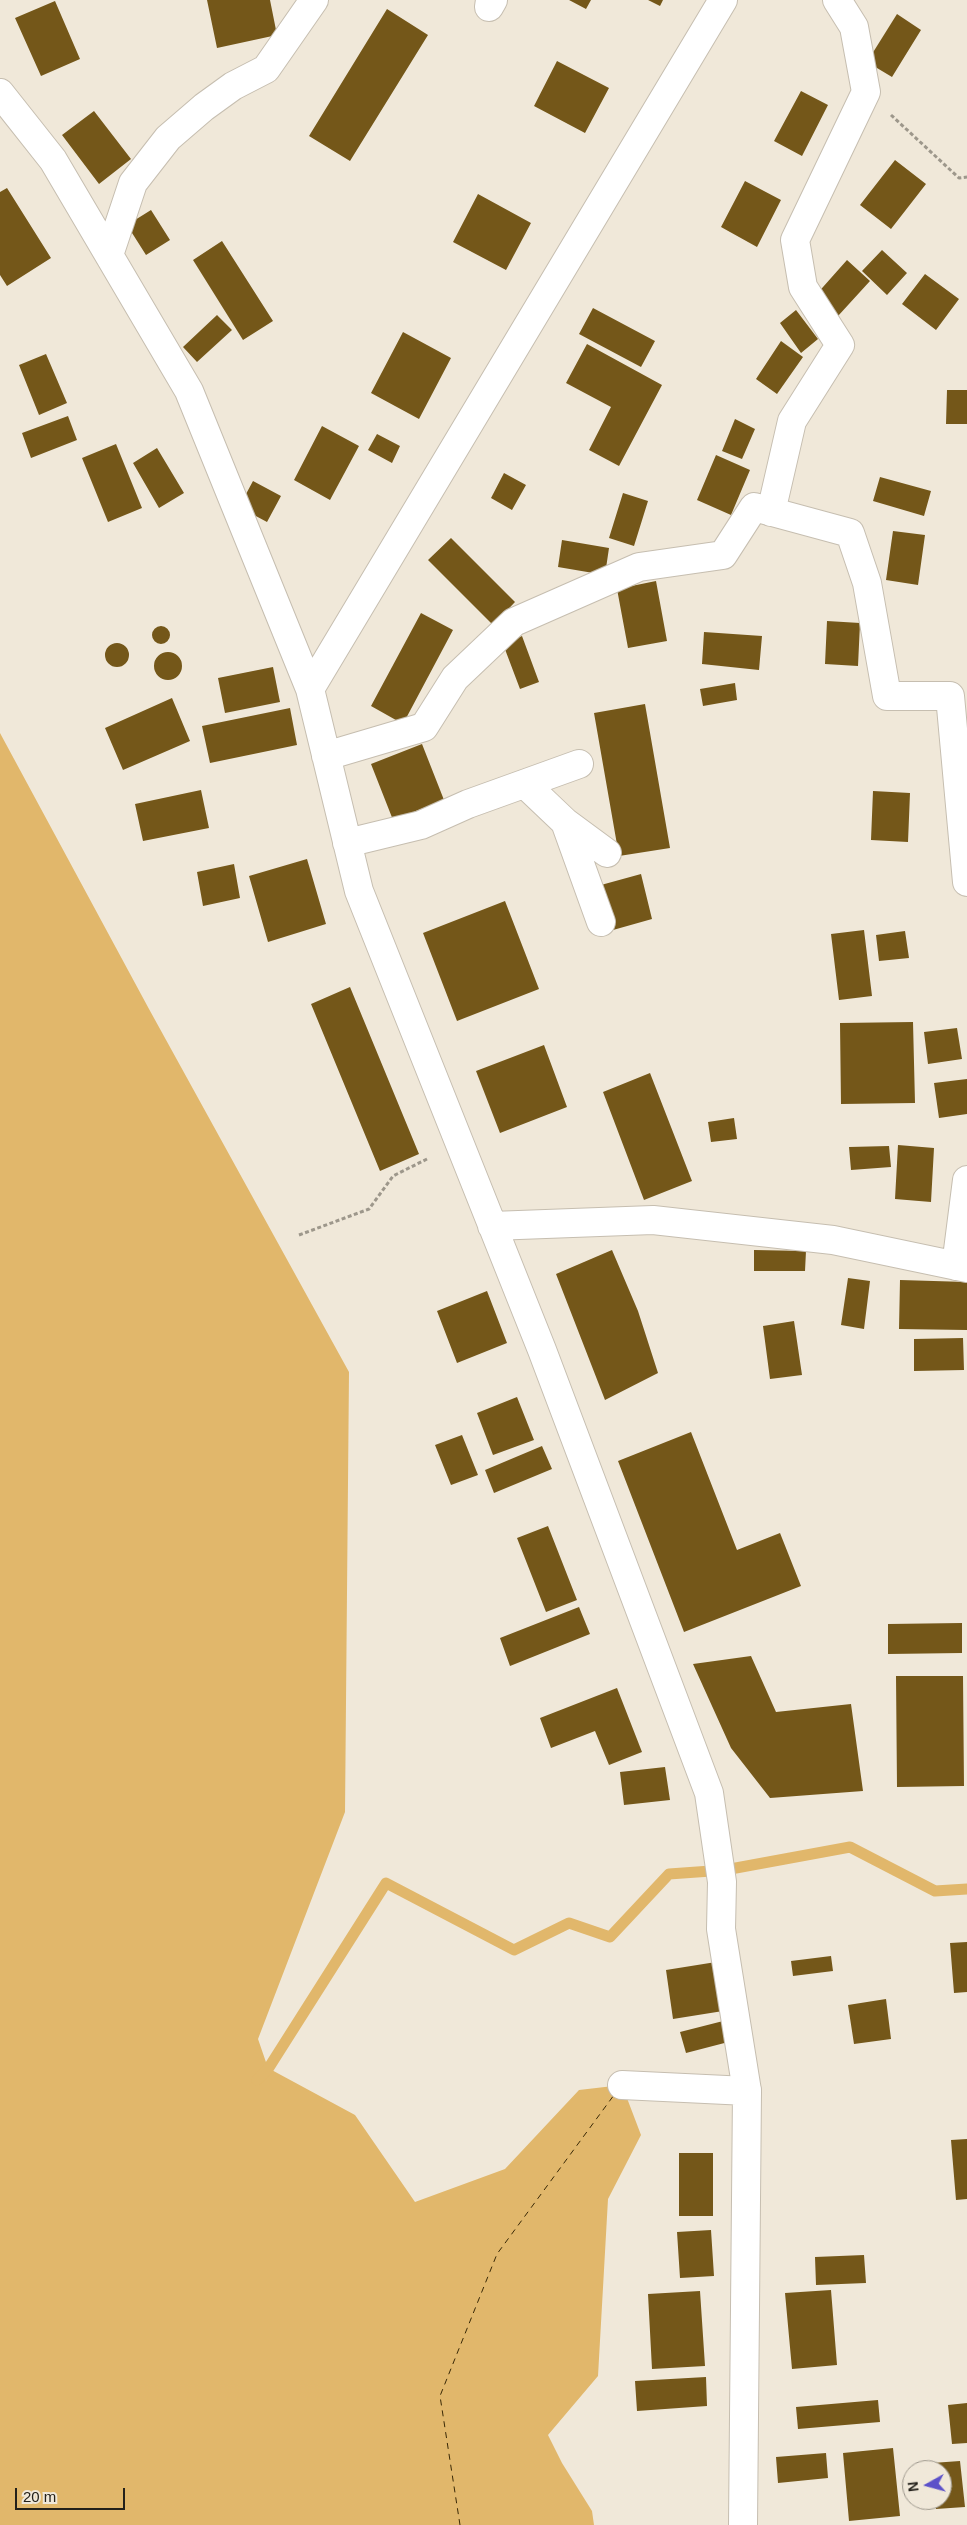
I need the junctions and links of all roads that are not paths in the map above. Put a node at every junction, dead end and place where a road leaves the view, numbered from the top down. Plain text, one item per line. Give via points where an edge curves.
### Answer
1 (314, 0) edge
2 (724, 0) edge
3 (837, 0) edge
4 (0, 93) edge
5 (109, 255) junction
6 (771, 512) junction
7 (310, 690) junction
8 (326, 756) junction
9 (579, 764) dead end
10 (525, 784) junction
11 (565, 822) junction
12 (347, 843) junction
13 (607, 853) dead end
14 (967, 882) edge
15 (600, 922) dead end
16 (967, 1180) edge
17 (492, 1226) junction
18 (961, 1267) edge
19 (622, 2084) dead end
20 (747, 2091) junction
21 (743, 2525) edge

1 - 5 street via 266,69 204,106 168,138 133,183
2 - 7 street
3 - 6 street via 854,27 866,92 795,240 803,287 840,345 792,420
4 - 5 street via 53,160
5 - 7 street via 189,391
6 - 8 street via 754,507 723,555 639,567 514,622 455,678 424,727
6 - 14 street via 850,533 868,583 887,696 950,696
7 - 8 street
8 - 12 street
9 - 10 street
10 - 11 street
10 - 12 street via 421,825
11 - 13 street
11 - 15 street
12 - 17 street via 359,891
16 - 18 street
17 - 18 street via 653,1220 833,1240
17 - 20 street via 709,1793 720,1868 721,1929
19 - 20 street
20 - 21 street

